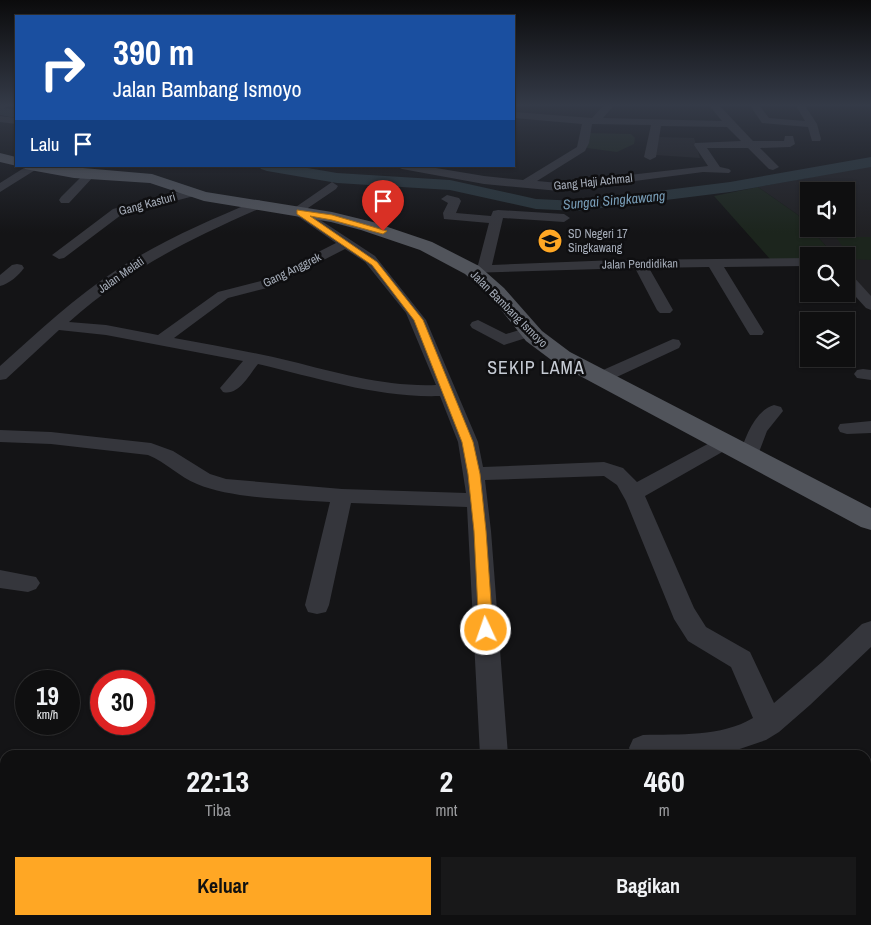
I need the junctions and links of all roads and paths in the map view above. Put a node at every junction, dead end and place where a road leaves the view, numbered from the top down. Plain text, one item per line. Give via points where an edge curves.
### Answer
1 (582, 147) edge
2 (652, 147) edge
3 (700, 147) edge
4 (753, 147) edge
5 (0, 157) edge
6 (650, 157) dead end
7 (15, 162) edge
8 (32, 167) edge
9 (408, 167) edge
10 (472, 167) edge
11 (773, 167) dead end
12 (90, 174) junction
13 (462, 176) junction
14 (526, 183) junction
15 (332, 186) dead end
16 (0, 188) edge
17 (190, 193) junction
18 (447, 199) dead end
19 (65, 200) dead end
20 (260, 204) junction
21 (306, 208) junction
22 (564, 218) dead end
23 (496, 220) junction
24 (346, 243) junction
25 (59, 256) dead end
26 (800, 262) edge
27 (714, 263) junction
28 (640, 264) junction
29 (17, 268) dead end
30 (478, 270) junction
31 (0, 282) edge
32 (855, 287) edge
33 (871, 305) edge
34 (665, 310) dead end
35 (54, 325) junction
36 (478, 325) dead end
37 (756, 332) dead end
38 (519, 336) junction
39 (161, 340) junction
40 (673, 344) dead end
41 (254, 358) junction
42 (0, 374) edge
43 (600, 378) junction
44 (229, 388) dead end
45 (447, 390) junction
46 (774, 411) dead end
47 (871, 427) edge
48 (847, 428) dead end
49 (0, 436) edge
50 (715, 448) junction
51 (749, 456) junction
52 (474, 474) junction
53 (633, 493) junction
54 (342, 496) junction
55 (476, 500) junction
56 (871, 520) edge
57 (0, 579) edge
58 (28, 583) dead end
59 (317, 605) dead end
60 (871, 631) edge
61 (769, 722) junction
62 (643, 748) dead end
63 (494, 750) edge

1 - 14 street
2 - 6 street
3 - 14 street, Gang Haji Achmal via 720,170 700,169 563,187
4 - 11 street
5 - 7 main road
8 - 12 main road, Jalan Bambang Ismoyo
8 - 16 street
9 - 13 street, Gang Haji Achmal
10 - 13 street
12 - 17 main road, Jalan Bambang Ismoyo via 152,179
12 - 19 street
13 - 14 street, Gang Haji Achmal
15 - 21 street
17 - 20 main road, Jalan Bambang Ismoyo
17 - 25 street, Gang Kasturi via 117,212
18 - 23 street via 455,201 449,216
20 - 21 main road, Jalan Bambang Ismoyo
20 - 35 street, Jalan Melati via 203,235 177,236
21 - 24 street
21 - 30 main road, Jalan Bambang Ismoyo via 426,246
22 - 23 street via 500,213
23 - 30 street
24 - 39 street, Gang Anggrek via 266,284 223,295
24 - 45 street via 374,263 416,316
26 - 27 street, Jalan Pendidikan
27 - 28 street, Jalan Pendidikan
27 - 37 street
28 - 30 street, Jalan Pendidikan
28 - 34 street
29 - 31 street
30 - 38 main road, Jalan Bambang Ismoyo via 496,292
32 - 33 street
35 - 39 street
35 - 42 street, Jalan Melati
36 - 38 street via 504,340
38 - 43 main road, Jalan Bambang Ismoyo
39 - 41 street
40 - 43 street
41 - 44 street
41 - 45 street via 379,386 414,391
43 - 50 main road, Jalan Bambang Ismoyo
45 - 52 street via 468,442
46 - 51 street via 758,430
47 - 48 street
49 - 54 street via 138,446 162,453 203,479 224,486
50 - 51 main road, Jalan Bambang Ismoyo
50 - 53 street
51 - 56 main road, Jalan Bambang Ismoyo
52 - 53 street via 610,470 622,477
52 - 55 street
53 - 61 street via 690,624 697,634 742,660
54 - 55 street
54 - 59 street
55 - 63 street
57 - 58 street
60 - 61 street via 832,671
61 - 62 street via 757,731 737,738 676,748

